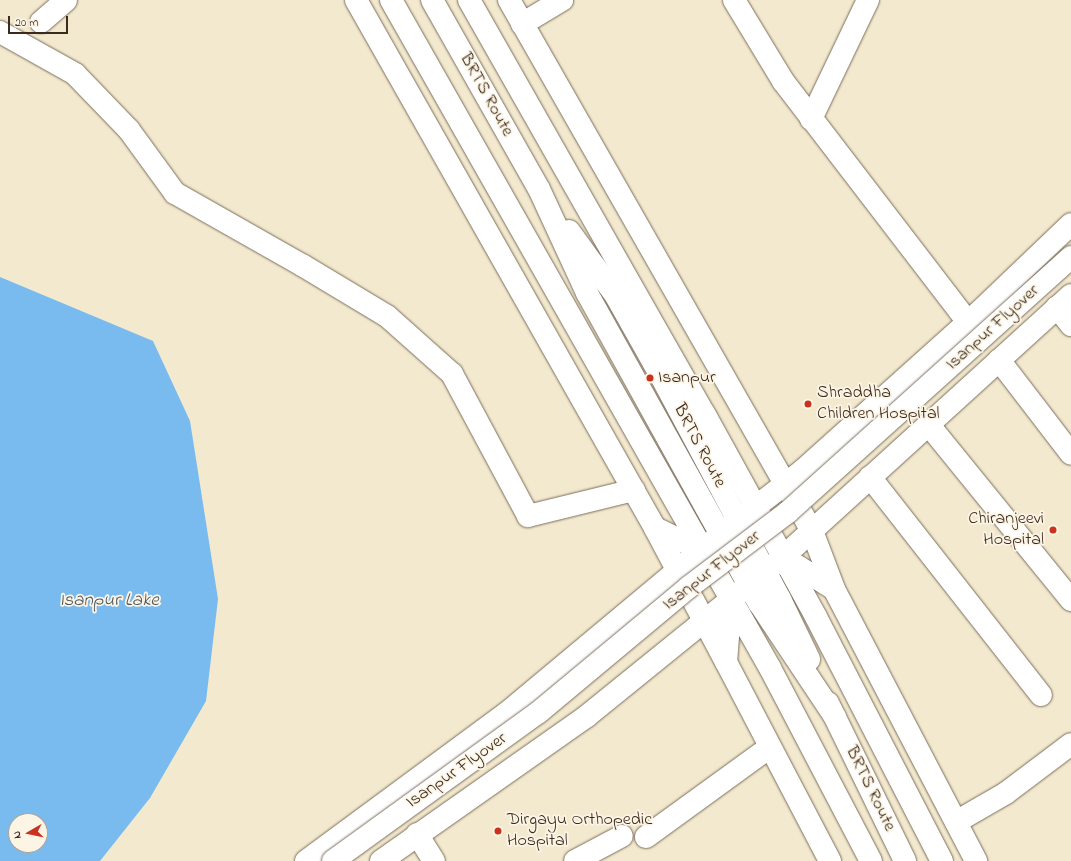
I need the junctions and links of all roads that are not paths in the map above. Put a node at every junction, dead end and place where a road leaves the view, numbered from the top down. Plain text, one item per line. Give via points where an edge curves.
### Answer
1 (66, 0) edge
2 (356, 0) edge
3 (391, 0) edge
4 (432, 0) edge
5 (469, 0) edge
6 (509, 0) edge
7 (562, 0) edge
8 (734, 0) edge
9 (864, 2) edge
10 (41, 22) dead end
11 (522, 24) junction
12 (0, 32) edge
13 (811, 119) junction
14 (1071, 224) edge
15 (1071, 257) edge
16 (1071, 274) edge
17 (1064, 301) edge
18 (968, 322) junction
19 (1071, 325) edge
20 (999, 360) junction
21 (928, 424) junction
22 (1071, 454) edge
23 (870, 477) junction
24 (785, 485) junction
25 (634, 490) junction
26 (756, 508) junction
27 (730, 527) junction
28 (655, 528) junction
29 (812, 531) junction
30 (703, 551) junction
31 (783, 557) junction
32 (677, 572) junction
33 (757, 578) junction
34 (834, 589) junction
35 (731, 599) junction
36 (1071, 600) edge
37 (704, 621) junction
38 (726, 662) junction
39 (1041, 695) dead end
40 (1071, 744) edge
41 (770, 747) junction
42 (956, 822) junction
43 (416, 834) junction
44 (622, 836) dead end
45 (646, 837) dead end
46 (306, 861) edge
47 (333, 861) edge
48 (353, 861) edge
49 (381, 861) edge
50 (434, 861) edge
51 (574, 861) edge
52 (830, 861) edge
53 (871, 861) edge
54 (905, 861) edge
55 (942, 861) edge
56 (976, 861) edge

1 - 10 street
2 - 25 street
3 - 30 street
4 - 27 street, BRTS Route via 539,190 587,293
5 - 26 street
6 - 11 street
7 - 11 street
8 - 13 street via 783,81
9 - 13 street
11 - 24 street
12 - 25 street via 75,74 128,130 175,193 302,264 387,316 452,374 528,516
13 - 18 street
14 - 18 street
15 - 47 street, Isanpur Flyover, bridge via 788,512 689,587 539,712
16 - 48 street, Isanpur Flyover via 796,522 697,596 547,722
17 - 19 street
17 - 20 street
18 - 24 street
20 - 21 street
20 - 22 street
21 - 23 street
21 - 36 street
23 - 29 street
23 - 39 street
24 - 26 street
24 - 29 street
25 - 28 street
26 - 27 street
26 - 31 street
27 - 30 street
27 - 33 street, BRTS Route
28 - 30 street
28 - 32 street
29 - 31 street
29 - 34 street
30 - 32 street
30 - 35 street
31 - 33 street
31 - 34 street
31 - 55 street
32 - 37 street
32 - 46 street via 507,713
33 - 35 street
33 - 54 street, BRTS Route via 793,624 834,717
34 - 42 street
35 - 37 street
35 - 38 street
35 - 53 street
37 - 38 street
37 - 43 street via 587,716
38 - 41 street
40 - 42 street via 1006,793
41 - 45 street
41 - 52 street
42 - 56 street
43 - 49 street
43 - 50 street
44 - 51 street

